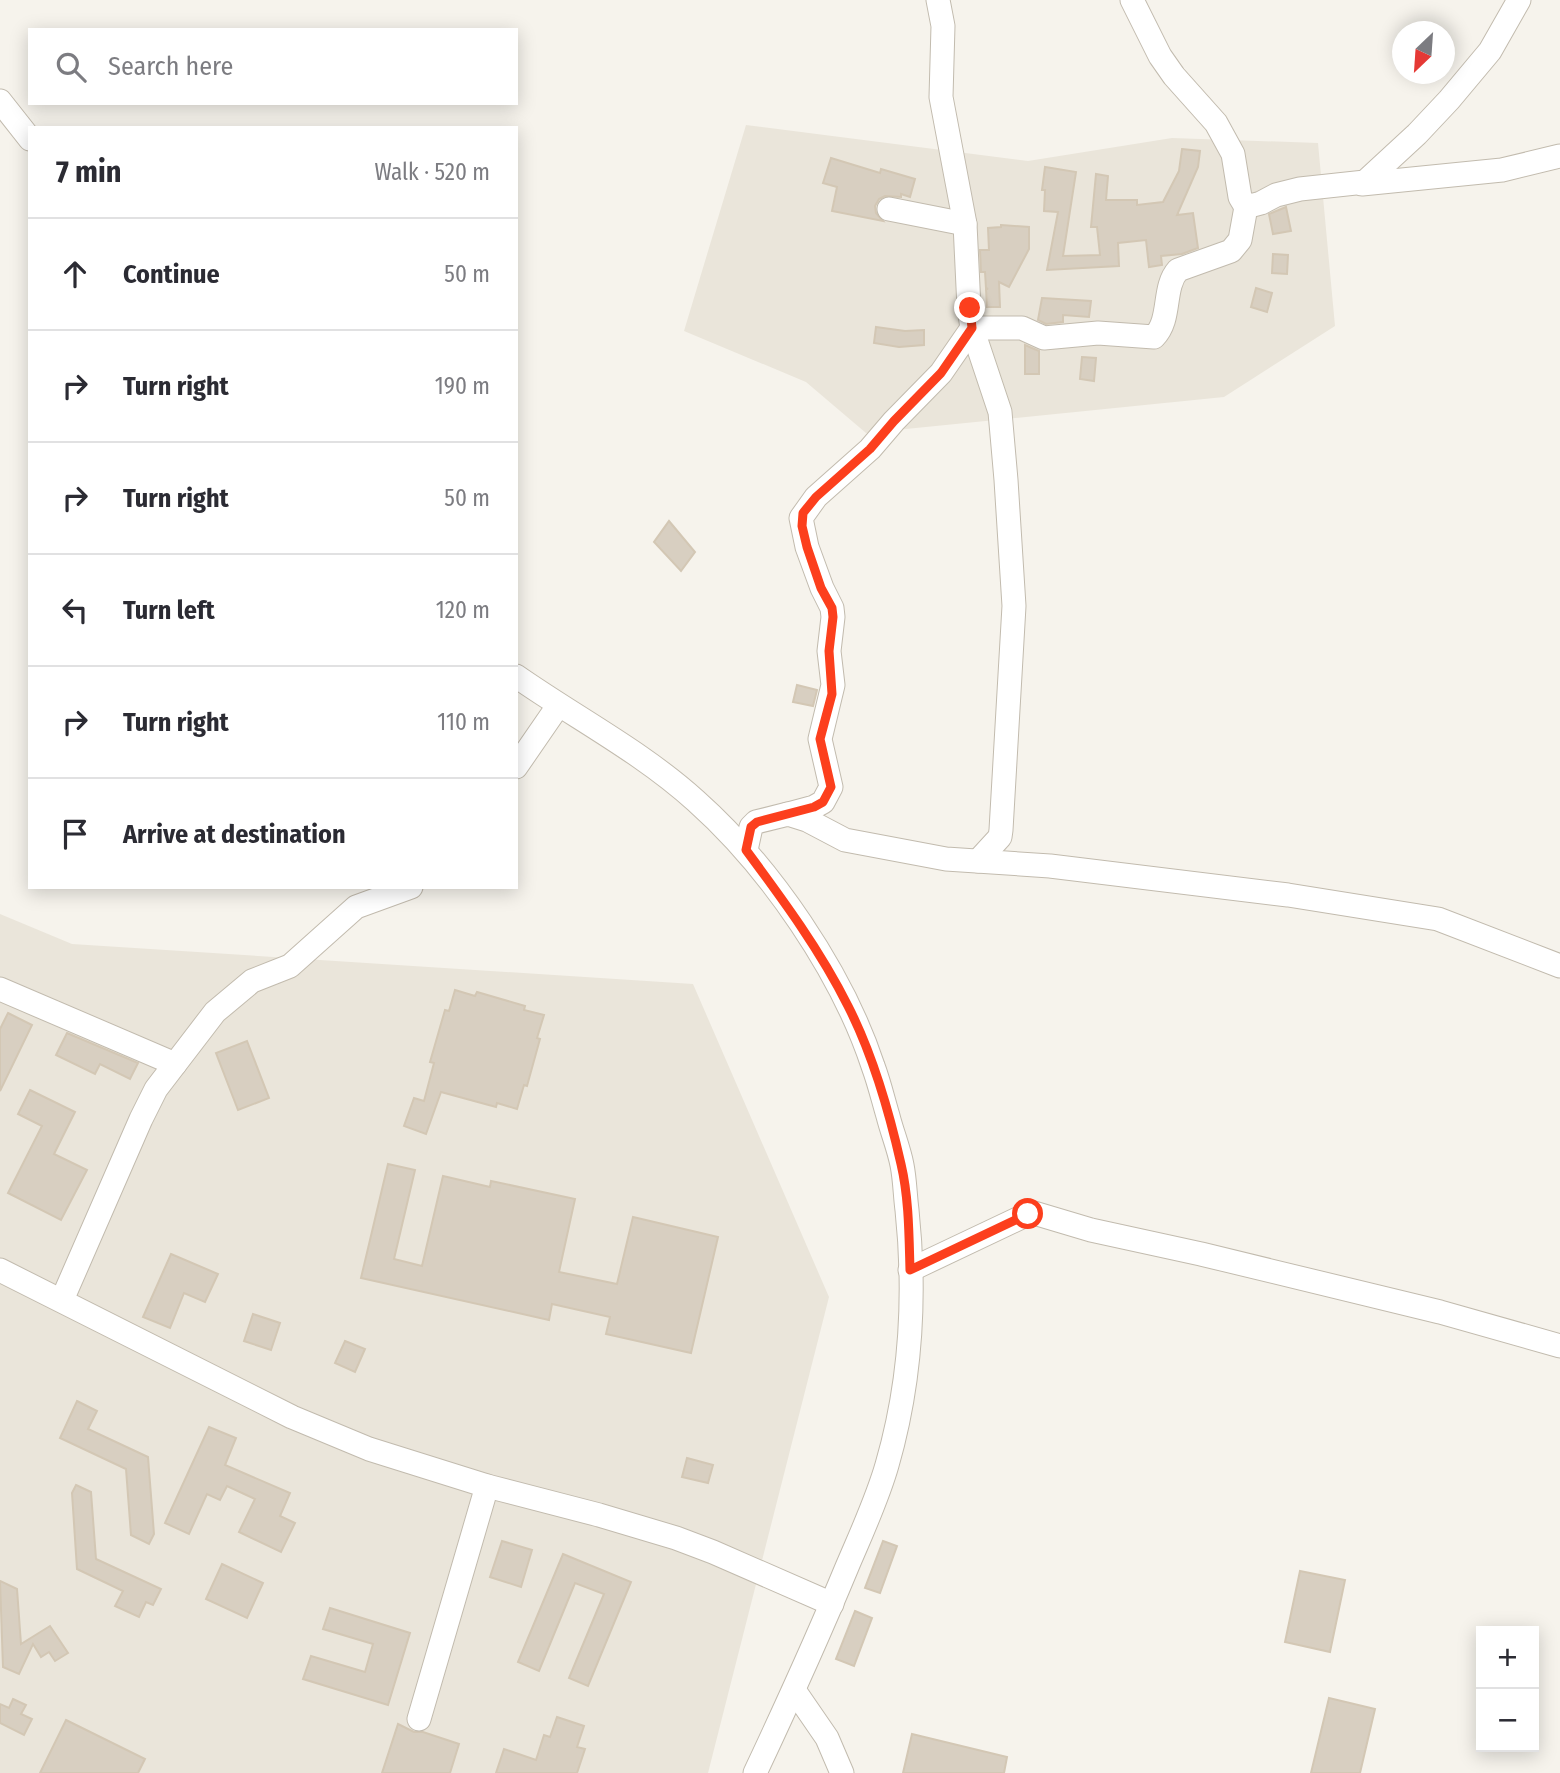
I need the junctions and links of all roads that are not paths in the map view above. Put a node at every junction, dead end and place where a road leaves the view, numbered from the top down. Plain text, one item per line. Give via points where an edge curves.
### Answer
1 (938, 0) edge
2 (1132, 0) edge
3 (1519, 0) edge
4 (0, 101) edge
5 (28, 136) edge
6 (1560, 156) edge
7 (1362, 184) junction
8 (1246, 207) junction
9 (889, 209) dead end
10 (965, 223) junction
11 (972, 328) junction
12 (518, 678) edge
13 (558, 706) junction
14 (518, 764) edge
15 (788, 814) junction
16 (746, 850) junction
17 (978, 862) junction
18 (406, 889) edge
19 (1560, 966) edge
20 (0, 989) edge
21 (175, 1064) junction
22 (0, 1270) edge
23 (910, 1270) junction
24 (62, 1300) junction
25 (1560, 1346) edge
26 (487, 1486) junction
27 (832, 1604) junction
28 (794, 1690) junction
29 (419, 1719) dead end
30 (755, 1773) edge
31 (842, 1773) edge

1 - 10 street via 943,26 941,97
2 - 8 street via 1160,56 1216,123 1233,154
3 - 7 street via 1490,51 1417,134
4 - 5 street
6 - 7 street via 1502,170
7 - 8 street via 1300,189
8 - 11 street via 1241,240 1231,251 1175,274 1163,325 1154,337 1098,332 1044,338 1022,328
9 - 10 street
10 - 11 street
11 - 15 street via 941,373 803,513 807,547 833,617 829,651 832,694 820,739 831,787 823,802
11 - 17 street via 1000,417 1014,606 1001,830
12 - 13 street
13 - 14 street
13 - 16 street via 652,764
15 - 16 street via 751,827
15 - 17 street via 860,844
16 - 23 street via 823,960 873,1064 902,1166
17 - 19 street via 1050,866 1288,895 1438,919
18 - 21 street via 356,907 289,966 252,981 215,1012
20 - 21 street
21 - 24 street via 141,1119
22 - 24 street
23 - 25 street via 1034,1213 1440,1312
23 - 27 street via 909,1352 898,1422 875,1501
24 - 26 street via 292,1417 369,1449
26 - 27 street via 676,1538
26 - 29 street
27 - 28 street
28 - 30 street
28 - 31 street via 827,1738

